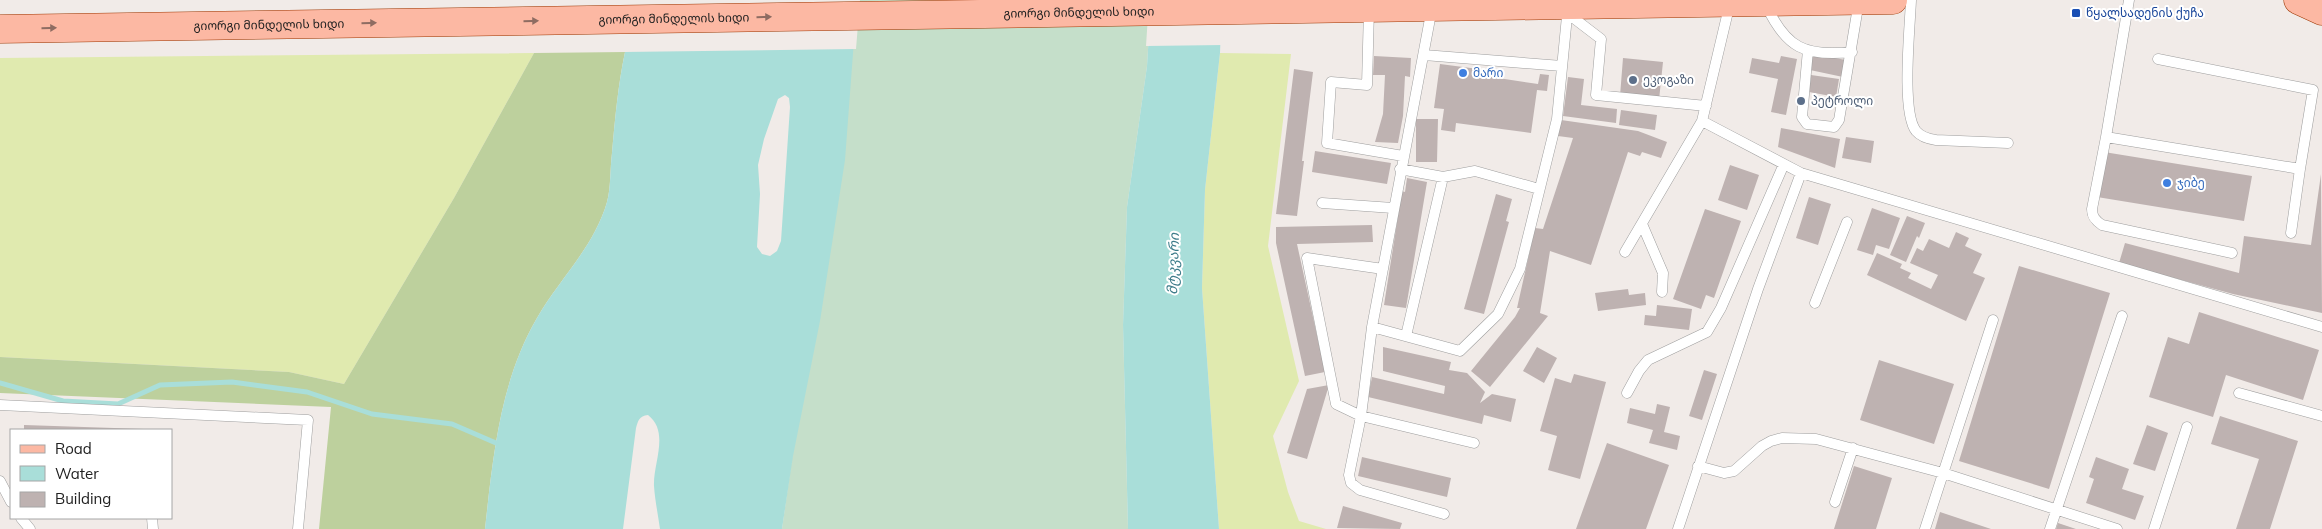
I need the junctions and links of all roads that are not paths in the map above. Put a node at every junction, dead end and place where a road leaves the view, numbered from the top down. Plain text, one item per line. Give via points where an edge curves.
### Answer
1 (1859, 0) edge
2 (1893, 0) edge
3 (1911, 0) edge
4 (2129, 0) edge
5 (2298, 0) edge
6 (1730, 2) junction
7 (1764, 2) junction
8 (1432, 7) junction
9 (1358, 8) junction
10 (1567, 9) junction
11 (2322, 10) edge
12 (0, 29) edge
13 (1808, 50) junction
14 (1852, 52) junction
15 (1424, 55) junction
16 (2158, 59) dead end
17 (1562, 66) junction
18 (1706, 106) junction
19 (1702, 121) junction
20 (2106, 137) junction
21 (2008, 143) dead end
22 (1403, 156) junction
23 (1784, 164) junction
24 (1400, 169) junction
25 (2300, 169) junction
26 (1801, 173) junction
27 (1443, 177) junction
28 (1540, 189) junction
29 (1322, 203) dead end
30 (1393, 208) junction
31 (1847, 222) dead end
32 (1642, 224) junction
33 (2291, 233) dead end
34 (1625, 252) dead end
35 (2232, 253) dead end
36 (1383, 269) junction
37 (1662, 292) dead end
38 (1814, 303) dead end
39 (2122, 316) dead end
40 (1993, 320) dead end
41 (1372, 327) junction
42 (2322, 327) edge
43 (1406, 336) junction
44 (1627, 393) dead end
45 (2239, 393) dead end
46 (0, 404) edge
47 (1361, 416) junction
48 (2322, 416) edge
49 (2187, 427) dead end
50 (1474, 443) dead end
51 (1853, 448) junction
52 (1698, 466) junction
53 (1943, 473) junction
54 (0, 481) edge
55 (10, 497) edge
56 (1835, 502) dead end
57 (2056, 509) junction
58 (1444, 514) dead end
59 (22, 519) edge
60 (30, 529) edge
61 (298, 529) edge
62 (1678, 529) edge
63 (1925, 529) edge
64 (2050, 529) edge
65 (2118, 529) edge
66 (2154, 529) edge

1 - 2 main road, გიორგი მინდელის ხიდი
1 - 7 main road, გიორგი მინდელის ხიდი
1 - 14 lane
3 - 21 lane via 1907,104 1916,131 1936,140
4 - 20 lane
5 - 11 main road
6 - 7 main road, გიორგი მინდელის ხიდი
6 - 10 main road, გიორგი მინდელის ხიდი
6 - 18 lane
7 - 13 lane via 1776,28 1792,44
8 - 9 main road, გიორგი მინდელის ხიდი
8 - 10 main road, გიორგი მინდელის ხიდი
8 - 15 lane
12 -> 9 main road, გიორგი მინდელის ხიდი
9 - 22 lane via 1367,85 1331,82 1327,143
10 - 17 lane
10 - 18 lane via 1601,39 1596,95
13 - 14 lane via 1829,54
13 - 14 lane via 1802,117 1807,124 1829,128 1840,120
15 - 17 lane
15 - 22 lane
16 - 25 lane via 2313,90
17 - 28 lane via 1557,118
18 - 19 lane
19 - 23 lane
19 - 32 lane
20 - 25 lane
20 - 35 lane via 2092,209 2097,222
22 - 24 lane
23 - 26 lane
23 - 44 lane via 1721,308 1707,332 1648,360
24 - 27 lane
24 - 30 lane
25 - 33 lane
26 - 42 lane
26 - 52 lane
27 - 28 lane via 1475,171
27 - 43 lane
28 - 43 lane via 1520,269 1498,314 1460,351
29 - 30 lane
30 - 36 lane
31 - 38 lane
32 - 34 lane
32 - 37 lane via 1663,273
36 - 41 lane
36 - 47 lane via 1307,258 1336,404
39 - 57 lane
40 - 53 lane
41 - 43 lane
41 - 47 lane
45 - 48 lane
46 - 61 lane via 308,420
47 - 50 lane
47 - 58 lane via 1351,461 1351,484 1360,490
49 - 66 lane
51 - 52 lane via 1816,439 1782,438 1762,446 1734,471 1724,473
51 - 53 lane
51 - 56 lane
52 - 62 lane
53 - 57 lane
53 - 63 lane
54 - 55 lane
57 - 64 lane
57 - 65 lane
59 - 60 lane

